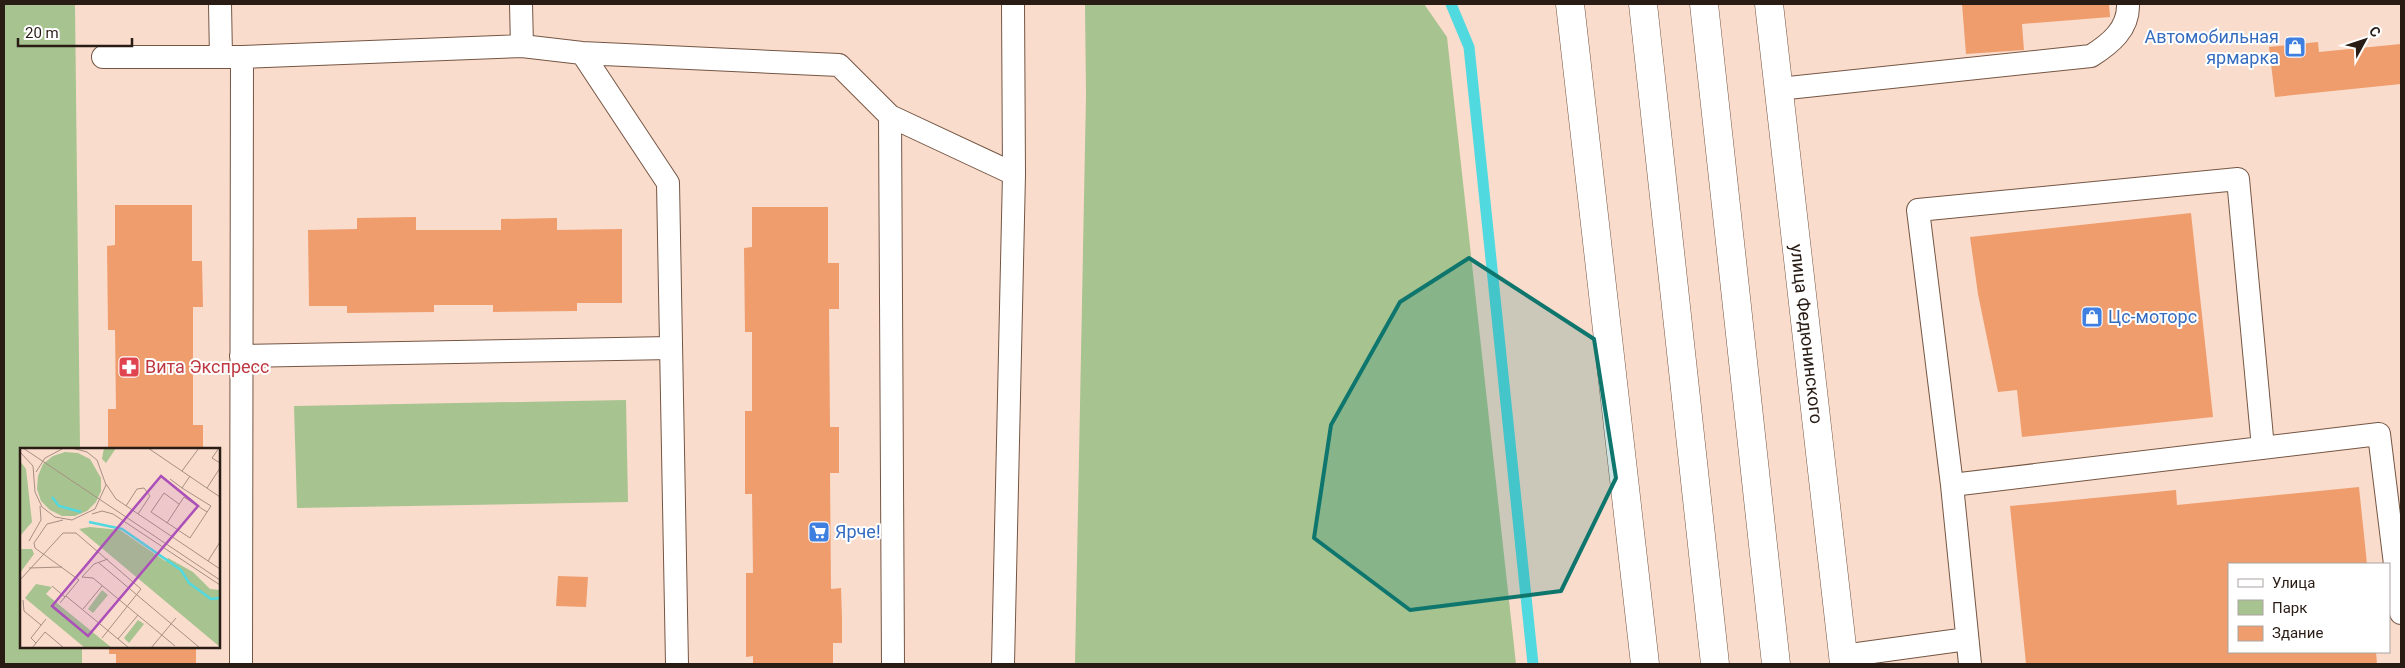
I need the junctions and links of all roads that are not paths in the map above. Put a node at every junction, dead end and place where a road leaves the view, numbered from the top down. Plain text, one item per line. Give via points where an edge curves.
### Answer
1 (220, 4) edge
2 (521, 4) edge
3 (1013, 4) edge
4 (1570, 4) edge
5 (1643, 4) edge
6 (1704, 4) edge
7 (1769, 4) edge
8 (2128, 4) edge
9 (522, 46) junction
10 (582, 53) junction
11 (103, 57) dead end
12 (231, 57) junction
13 (1778, 89) junction
14 (890, 116) junction
15 (1014, 174) junction
16 (671, 348) junction
17 (241, 356) junction
18 (2264, 448) junction
19 (1952, 485) junction
20 (2401, 613) edge
21 (1967, 639) junction
22 (1843, 660) edge
23 (241, 664) edge
24 (677, 664) edge
25 (893, 664) edge
26 (1003, 664) edge
27 (1646, 664) edge
28 (1715, 664) edge
29 (1776, 664) edge
30 (1970, 664) edge

1 - 12 lane
2 - 9 lane
3 - 15 lane
4 - 27 main road
5 - 28 main road
6 - 29 main road
7 - 13 main road, улица Федюнинского
8 - 13 lane via 2123,28 2107,46 2091,56
9 - 10 lane
9 - 12 lane
10 - 14 lane via 839,65
10 - 16 lane via 668,183
11 - 12 lane
12 - 17 lane
13 - 22 main road, улица Федюнинского
14 - 15 lane
14 - 25 lane
15 - 26 lane
16 - 17 lane
16 - 24 lane
17 - 23 lane
18 - 19 lane
18 - 19 lane via 2238,179 1918,210
18 - 20 lane via 2379,434
19 - 21 lane
21 - 22 lane
21 - 30 lane

